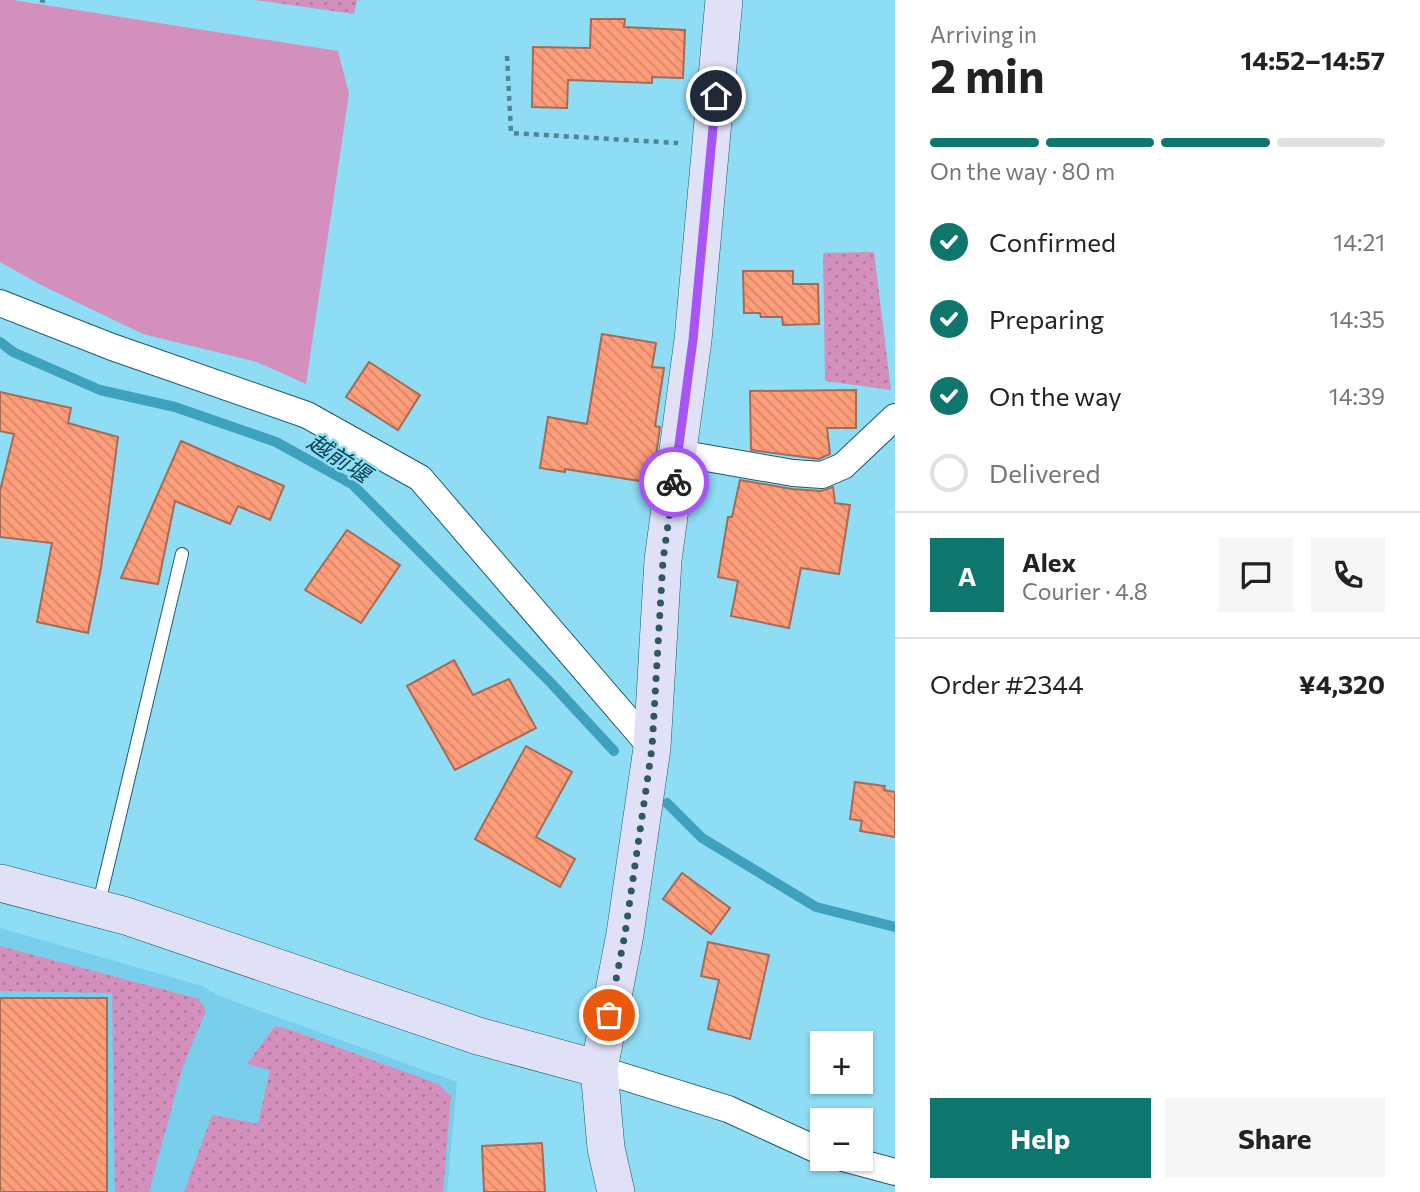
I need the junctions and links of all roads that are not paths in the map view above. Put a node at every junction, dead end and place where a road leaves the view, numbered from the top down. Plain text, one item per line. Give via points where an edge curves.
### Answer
1 (724, 0) edge
2 (0, 303) edge
3 (895, 417) edge
4 (678, 453) junction
5 (182, 554) dead end
6 (652, 748) junction
7 (0, 883) edge
8 (98, 909) junction
9 (599, 1069) junction
10 (810, 1147) edge
11 (873, 1166) edge
12 (895, 1172) edge
13 (616, 1192) edge

1 - 4 street via 693,340
2 - 6 street via 307,415 420,478
3 - 4 street via 843,466 822,475
4 - 6 street via 663,560
5 - 8 lane
6 - 9 street via 625,934
7 - 8 street
8 - 9 street via 478,1036
9 - 10 street via 728,1109
9 - 13 street via 606,1147
11 - 12 street

